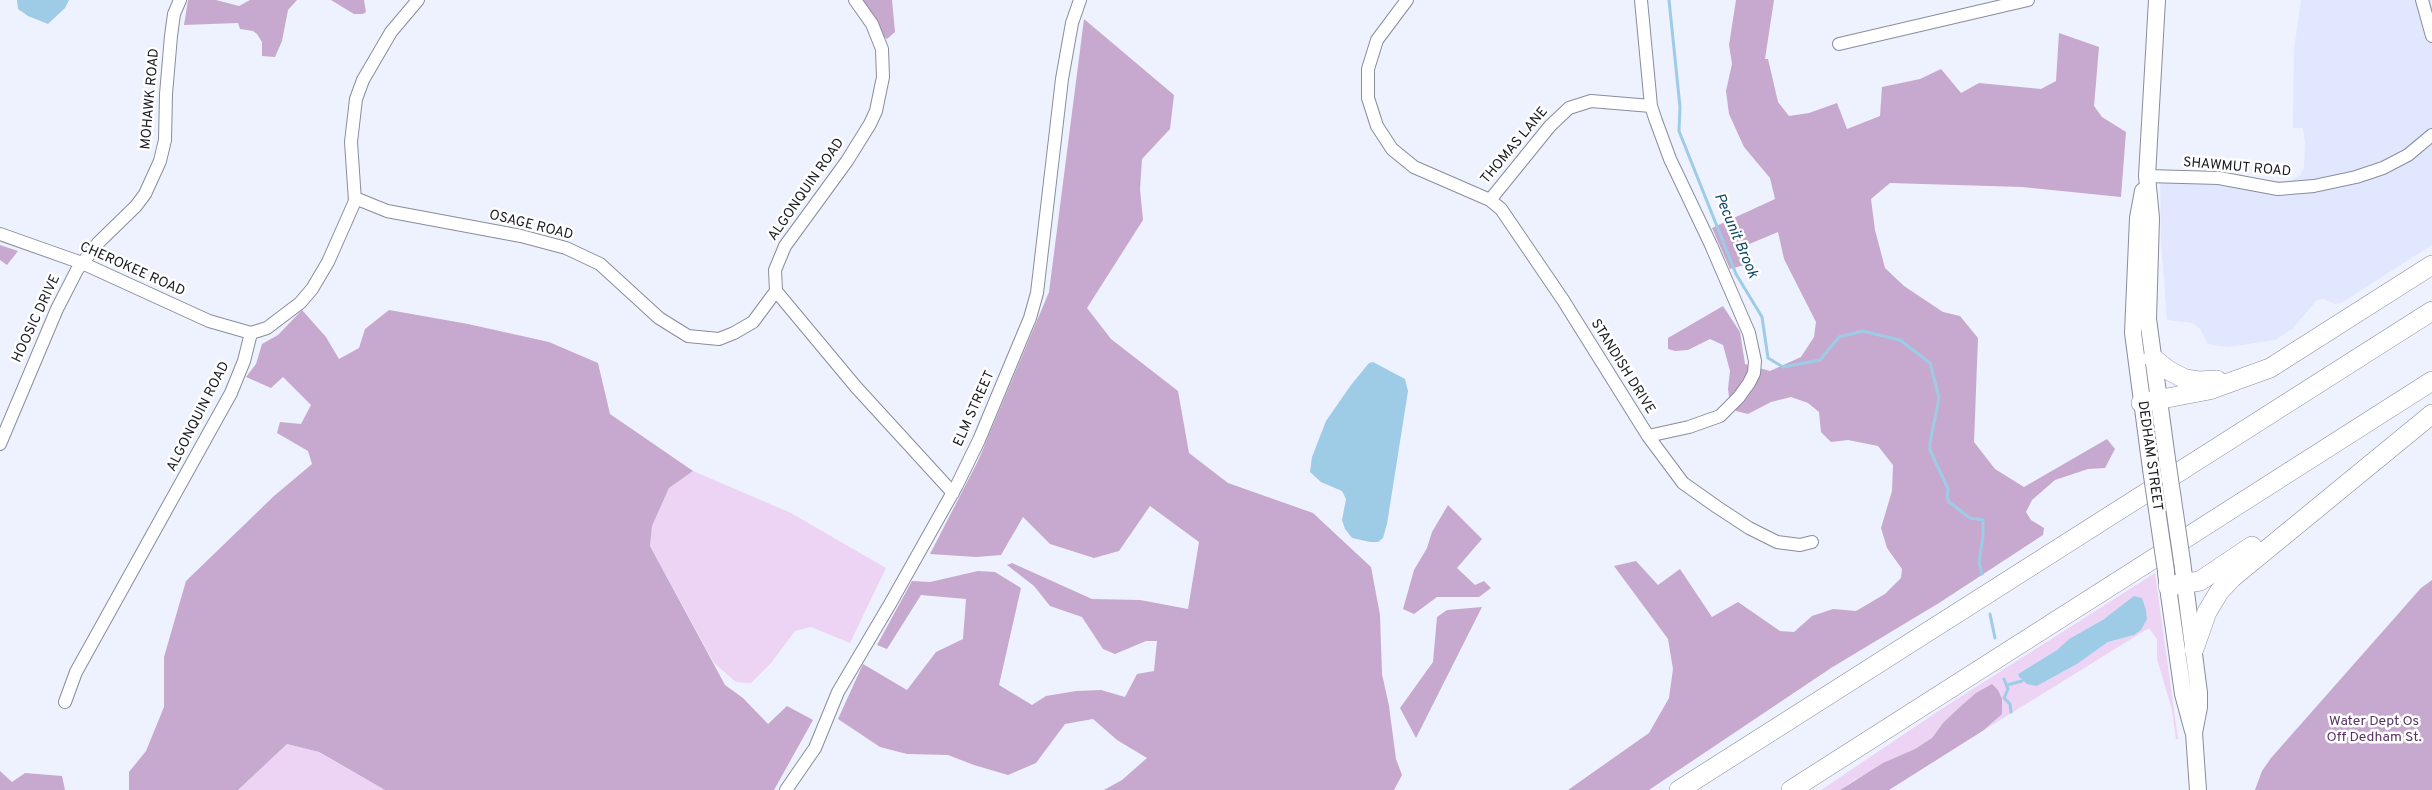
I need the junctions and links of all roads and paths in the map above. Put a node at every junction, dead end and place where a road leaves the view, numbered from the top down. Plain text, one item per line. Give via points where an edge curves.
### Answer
1 (180, 0) edge
2 (418, 0) edge
3 (855, 0) edge
4 (1080, 0) edge
5 (1407, 0) edge
6 (1641, 0) edge
7 (2028, 0) edge
8 (2157, 0) edge
9 (2422, 0) edge
10 (2432, 36) edge
11 (1839, 44) dead end
12 (1651, 106) junction
13 (2432, 135) edge
14 (2146, 176) junction
15 (356, 198) junction
16 (1490, 200) junction
17 (0, 234) edge
18 (82, 263) junction
19 (2432, 266) edge
20 (776, 292) junction
21 (2432, 311) edge
22 (251, 333) junction
23 (2291, 354) junction
24 (2153, 358) junction
25 (2432, 382) edge
26 (2150, 401) junction
27 (2432, 414) edge
28 (1648, 436) junction
29 (0, 444) edge
30 (2360, 472) junction
31 (953, 493) junction
32 (1812, 542) dead end
33 (2173, 581) junction
34 (2194, 649) junction
35 (65, 702) dead end
36 (2194, 734) junction
37 (786, 790) edge
38 (1680, 790) edge
39 (1792, 790) edge
40 (2198, 790) edge

1 - 18 street, MOHAWK ROAD via 174,14 170,44 166,140 160,161 145,194
2 - 15 street via 378,51 356,99 351,150
3 - 20 street, ALGONQUIN ROAD via 872,24 882,49 883,76 876,111 847,160 785,246 775,270
4 - 31 street, ELM STREET via 1072,23 1062,79 1034,307
5 - 16 street, STANDISH DRIVE via 1377,40 1368,69 1368,98 1376,126 1392,149 1414,167
6 - 12 street, STANDISH DRIVE
7 - 11 street
8 - 14 main road, DEDHAM STREET
9 - 10 street
12 - 16 street, THOMAS LANE via 1598,101 1569,108 1550,126
12 - 28 street, STANDISH DRIVE via 1670,159 1749,333 1755,361 1749,383 1720,416
13 - 14 street, SHAWMUT ROAD via 2408,155 2383,168 2307,187 2278,189 2223,179
14 - 24 main road, DEDHAM STREET via 2150,208 2148,318
14 - 26 main road, DEDHAM STREET via 2138,218 2133,319 2135,357
15 - 20 street, OSAGE ROAD via 387,211 521,236 566,248 600,264 659,318 688,336 719,339 734,333 753,322
15 - 22 street via 328,262 312,289 276,322
16 - 28 street, STANDISH DRIVE via 1508,218 1563,300
17 - 18 street, CHEROKEE ROAD
18 - 22 street, CHEROKEE ROAD via 209,321
18 - 29 street, HOOSIC DRIVE via 57,309
19 - 23 highway
20 - 31 street
21 - 38 highway
22 - 35 street, ALGONQUIN ROAD via 244,361 223,408 76,672
23 - 24 highway via 2223,378 2204,381 2177,375
23 - 26 highway via 2270,368 2242,380
24 - 26 main road, DEDHAM STREET
25 - 39 highway
26 - 33 main road, DEDHAM STREET, bridge via 2151,469
26 - 33 main road, DEDHAM STREET, bridge via 2167,459 2182,561
27 - 30 highway
28 - 32 street via 1683,483 1717,508 1777,542 1800,545
30 - 33 highway via 2344,480 2210,576 2197,582
30 - 34 highway via 2227,582 2207,612
31 - 37 street, ELM STREET via 838,692 815,748
33 - 34 main road, DEDHAM STREET
33 - 36 main road, DEDHAM STREET via 2183,694
34 - 36 main road, DEDHAM STREET via 2199,700
36 - 40 main road, DEDHAM STREET

